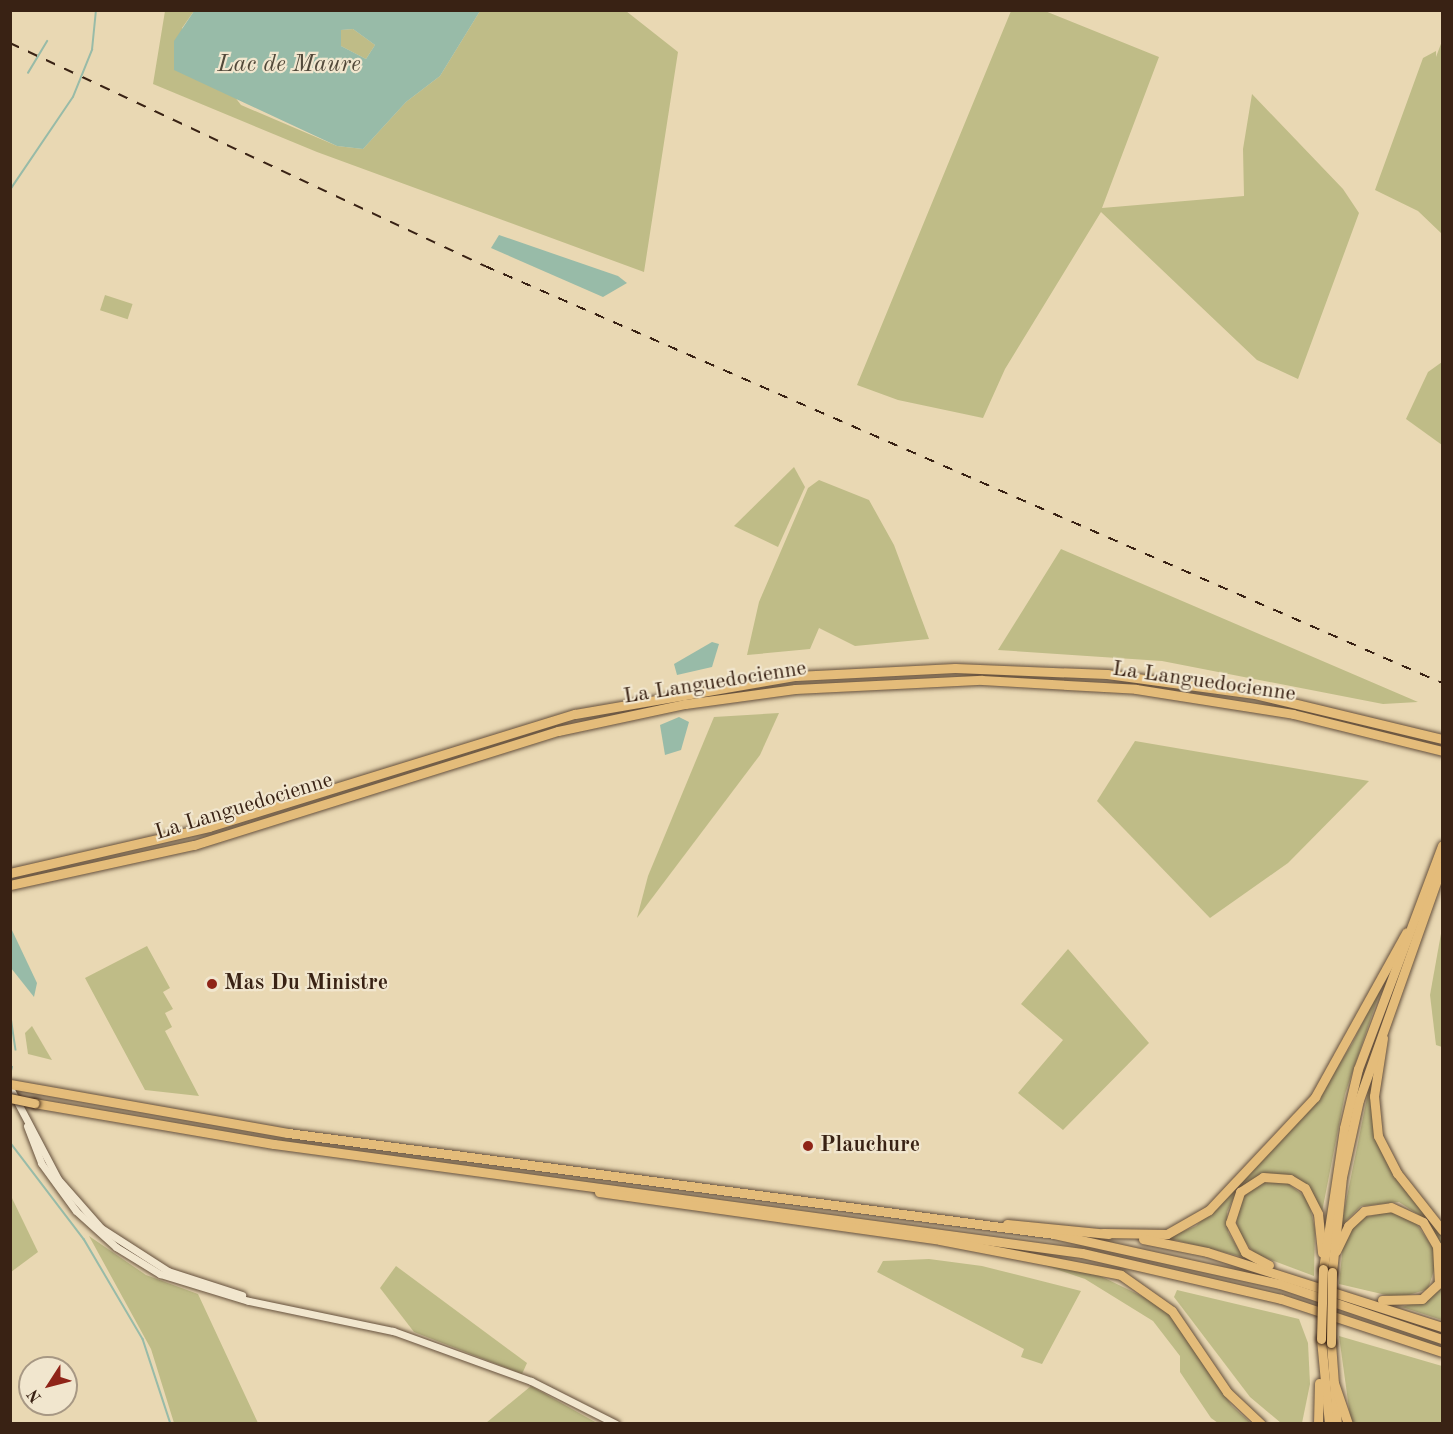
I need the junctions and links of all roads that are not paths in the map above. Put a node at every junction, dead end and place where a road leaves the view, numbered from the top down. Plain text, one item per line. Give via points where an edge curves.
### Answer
1 (1443, 739) edge
2 (1443, 752) edge
3 (1443, 845) edge
4 (1443, 866) edge
5 (10, 873) edge
6 (10, 885) edge
7 (1406, 933) junction
8 (1384, 1017) junction
9 (10, 1086) edge
10 (10, 1098) edge
11 (541, 1179) junction
12 (1002, 1225) junction
13 (1443, 1230) edge
14 (1103, 1233) junction
15 (1328, 1257) junction
16 (1295, 1278) junction
17 (1356, 1296) junction
18 (1443, 1327) edge
19 (1443, 1339) edge
20 (1326, 1341) junction
21 (1443, 1353) edge
22 (1322, 1358) junction
23 (1333, 1381) junction
24 (616, 1424) edge
25 (1261, 1424) edge
26 (1317, 1424) edge
27 (1329, 1424) edge
28 (1337, 1424) edge
29 (1348, 1424) edge

1 - 5 highway, La Languedocienne via 1283,699 1150,678 988,668 814,675 706,688 575,714 209,827
2 - 6 highway, La Languedocienne via 1293,714 1136,689 982,680 795,689 685,704 558,731 194,845
3 - 7 highway
4 - 8 highway
7 - 14 highway via 1321,1089 1209,1210 1167,1234
7 - 15 highway via 1353,1092
8 - 13 highway via 1374,1096 1378,1136 1397,1173
8 - 15 highway via 1350,1139
9 - 12 highway via 299,1135
9 - 24 street via 54,1183 116,1247 176,1281 393,1331 531,1381
10 - 11 highway, bridge via 231,1138
11 - 21 highway via 1082,1253 1281,1299
11 - 25 highway via 651,1202 995,1249 1121,1275 1173,1311 1227,1392
12 - 14 highway via 1019,1221
12 - 19 highway via 1280,1284
14 - 16 highway via 1207,1252
15 - 16 highway via 1318,1214 1305,1188 1275,1175 1251,1182 1232,1206 1235,1239 1255,1259
15 - 17 highway via 1355,1217 1373,1208 1412,1214 1432,1233 1442,1272 1432,1292 1408,1303
15 - 20 highway, bridge
16 - 17 highway
17 - 18 highway
20 - 22 highway
20 - 23 highway
22 - 26 highway
22 - 27 highway
23 - 28 highway
23 - 29 highway

